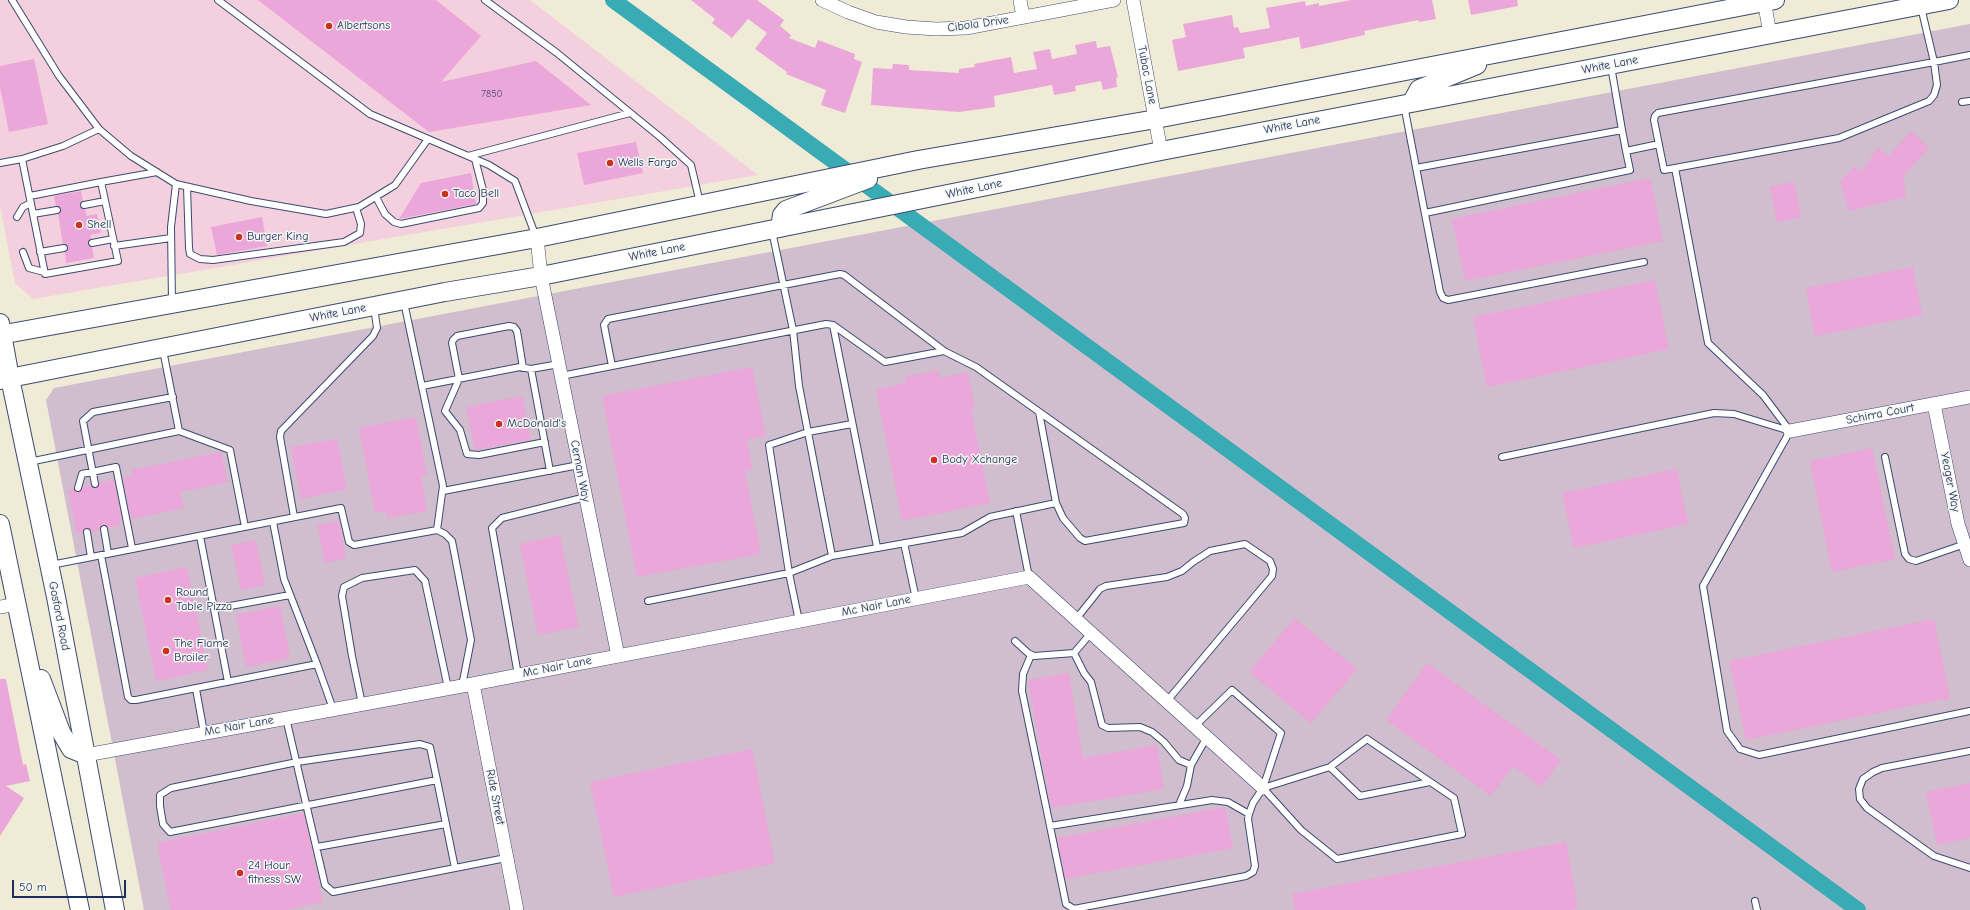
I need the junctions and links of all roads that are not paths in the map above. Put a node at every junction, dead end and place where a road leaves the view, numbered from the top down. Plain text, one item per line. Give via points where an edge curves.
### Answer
1 (12, 0) edge
2 (218, 0) edge
3 (486, 0) edge
4 (822, 0) edge
5 (1020, 0) edge
6 (1114, 0) edge
7 (1133, 0) edge
8 (1949, 0) edge
9 (1768, 1) edge
10 (1923, 2) edge
11 (1023, 17) junction
12 (1770, 34) junction
13 (1519, 49) junction
14 (1970, 55) edge
15 (1934, 62) junction
16 (1610, 65) junction
17 (1970, 101) edge
18 (1962, 102) dead end
19 (1408, 103) junction
20 (630, 113) junction
21 (1156, 118) junction
22 (99, 128) junction
23 (1622, 130) junction
24 (428, 139) junction
25 (1659, 144) junction
26 (1161, 151) junction
27 (1626, 151) junction
28 (468, 156) junction
29 (22, 159) junction
30 (475, 159) junction
31 (918, 160) junction
32 (0, 164) edge
33 (1416, 168) junction
34 (1675, 168) junction
35 (157, 172) junction
36 (101, 182) junction
37 (176, 184) junction
38 (187, 186) junction
39 (376, 197) junction
40 (30, 199) junction
41 (105, 201) junction
42 (701, 204) junction
43 (84, 205) dead end
44 (356, 208) junction
45 (57, 210) dead end
46 (1425, 212) junction
47 (33, 214) junction
48 (17, 217) dead end
49 (776, 229) junction
50 (171, 238) junction
51 (537, 238) junction
52 (113, 239) junction
53 (92, 243) dead end
54 (114, 246) junction
55 (64, 248) dead end
56 (23, 252) dead end
57 (40, 252) junction
58 (1644, 262) dead end
59 (44, 272) junction
60 (541, 276) junction
61 (784, 286) junction
62 (404, 300) junction
63 (172, 304) junction
64 (373, 306) junction
65 (833, 325) junction
66 (793, 330) junction
67 (1, 331) edge
68 (163, 348) junction
69 (944, 352) junction
70 (612, 366) junction
71 (524, 368) junction
72 (531, 369) junction
73 (560, 370) junction
74 (459, 378) junction
75 (5, 379) edge
76 (422, 386) junction
77 (172, 397) junction
78 (1970, 397) edge
79 (1934, 404) junction
80 (1039, 412) junction
81 (852, 424) junction
82 (180, 431) junction
83 (1790, 431) junction
84 (808, 432) junction
85 (545, 442) junction
86 (88, 450) junction
87 (1502, 457) dead end
88 (1885, 457) dead end
89 (27, 462) junction
90 (579, 465) junction
91 (550, 471) junction
92 (93, 472) junction
93 (95, 484) dead end
94 (78, 488) dead end
95 (443, 490) junction
96 (586, 497) junction
97 (1056, 503) junction
98 (1016, 511) junction
99 (294, 517) junction
100 (273, 522) junction
101 (0, 524) edge
102 (245, 527) junction
103 (104, 529) dead end
104 (437, 530) junction
105 (87, 532) dead end
106 (200, 536) junction
107 (904, 542) junction
108 (1965, 544) junction
109 (877, 547) junction
110 (132, 548) junction
111 (108, 553) junction
112 (101, 555) junction
113 (832, 556) junction
114 (91, 557) junction
115 (1970, 560) edge
116 (49, 566) junction
117 (789, 573) junction
118 (1029, 577) junction
119 (290, 595) junction
120 (916, 599) junction
121 (648, 601) dead end
122 (8, 606) edge
123 (214, 609) junction
124 (1076, 619) junction
125 (800, 621) junction
126 (22, 626) junction
127 (1091, 633) junction
128 (1015, 641) dead end
129 (1074, 653) junction
130 (1032, 655) junction
131 (618, 656) junction
132 (317, 664) junction
133 (518, 675) junction
134 (228, 682) junction
135 (467, 685) junction
136 (196, 688) junction
137 (448, 688) junction
138 (1167, 701) junction
139 (362, 704) junction
140 (333, 709) junction
141 (1970, 711) edge
142 (286, 718) junction
143 (1195, 726) junction
144 (204, 733) junction
145 (1208, 737) junction
146 (1970, 751) edge
147 (86, 755) junction
148 (297, 762) junction
149 (1191, 765) junction
150 (1330, 767) junction
151 (437, 780) junction
152 (1430, 782) junction
153 (1263, 788) junction
154 (1180, 805) junction
155 (308, 806) junction
156 (1249, 814) junction
157 (446, 824) junction
158 (1050, 826) junction
159 (317, 847) junction
160 (506, 858) junction
161 (455, 868) junction
162 (1970, 868) edge
163 (1755, 901) dead end
164 (80, 910) edge
165 (115, 910) edge
166 (515, 910) edge
167 (1757, 910) edge

1 - 22 lane via 59,76
2 - 24 lane via 370,114
3 - 20 lane via 557,53
4 - 11 street, Cibola Drive via 876,22 906,27 966,28
5 - 11 street
6 - 11 street, Cibola Drive
7 - 21 street, Tubac Lane
8 - 10 main road, White Lane
9 - 12 street
9 - 13 main road
10 - 12 main road, White Lane
10 - 15 lane
12 - 16 main road, White Lane
13 - 19 main road via 1419,88
13 - 21 main road
14 - 15 lane
15 - 25 lane via 1658,113 1654,120
15 - 34 lane via 1937,85 1929,101 1839,138
16 - 19 main road, White Lane
16 - 23 lane
17 - 18 lane
19 - 26 main road, White Lane
19 - 33 lane
20 - 28 lane
20 - 42 lane via 691,165
21 - 26 street, Tubac Lane
21 - 31 main road
22 - 29 lane via 63,146
22 - 35 lane via 131,156
23 - 27 lane
23 - 33 lane
24 - 28 lane
24 - 39 lane via 395,185
25 - 27 lane
25 - 34 lane via 1664,170
26 - 49 main road, White Lane
27 - 46 lane via 1630,170
28 - 30 lane
29 - 32 lane
29 - 40 lane
30 - 39 lane via 483,190 483,203 479,208 401,224 394,222 385,214
30 - 51 lane via 515,181
31 - 42 main road
31 - 49 main road via 786,210
33 - 46 lane
34 - 83 lane via 1708,343 1763,395
35 - 36 lane
35 - 37 lane
36 - 40 lane
36 - 41 lane
37 - 38 lane
37 - 50 lane
38 - 44 lane via 251,201 326,214
38 - 44 lane via 190,254 200,259 213,260 344,242 360,233 361,224
39 - 44 lane
40 - 47 lane
40 - 48 lane
41 - 43 lane
41 - 52 lane
42 - 51 main road
45 - 47 lane
46 - 58 lane via 1440,292 1443,298 1448,300
47 - 57 lane
49 - 60 main road, White Lane
49 - 61 lane
50 - 54 lane
50 - 63 lane
51 - 60 street, Cernan Way
51 - 63 main road
52 - 53 lane
52 - 54 lane
54 - 59 lane via 118,261 45,274
55 - 57 lane
56 - 59 lane via 30,268
57 - 59 lane
60 - 62 main road, White Lane
60 - 73 street, Cernan Way
61 - 66 lane
61 - 69 lane via 844,275
61 - 70 lane via 608,319 604,326
62 - 64 main road, White Lane
62 - 76 lane
63 - 67 main road
64 - 68 main road, White Lane
64 - 99 lane via 376,333 281,431
65 - 66 lane
65 - 69 lane via 885,362
65 - 81 lane
66 - 70 lane
66 - 84 lane via 799,386
67 - 75 main road, Gosford Road
68 - 75 main road, White Lane
68 - 77 lane
69 - 80 lane via 976,366
70 - 73 lane
71 - 72 lane
71 - 74 lane
71 - 74 lane via 517,331 509,326 457,336 453,340
72 - 73 lane
72 - 85 lane
73 - 90 street, Cernan Way
74 - 76 lane
74 - 85 lane via 445,411 460,430 467,454 479,455
75 - 89 main road, Gosford Road
76 - 95 lane
77 - 82 lane
77 - 86 lane via 91,414 83,424
78 - 79 street, Schirra Court
79 - 83 street, Schirra Court
79 - 108 street, Yeager Way via 1958,524
80 - 97 lane
80 - 97 lane via 1183,514 1184,523 1085,541 1063,518
81 - 84 lane
81 - 109 lane
82 - 86 lane
82 - 102 lane via 230,450
83 - 87 lane via 1734,414 1714,413
83 - 141 lane via 1703,586 1727,731 1740,749 1759,754
84 - 113 lane
84 - 117 lane via 771,444 769,448
85 - 91 lane
86 - 89 lane
86 - 92 lane
88 - 108 lane via 1905,554 1909,559 1916,561
89 - 116 main road, Gosford Road
90 - 91 lane
90 - 96 street, Cernan Way
91 - 95 lane
92 - 93 lane
92 - 94 lane via 82,474
92 - 110 lane via 116,467
95 - 104 lane
96 - 131 street, Cernan Way
96 - 133 lane via 502,518 492,528
97 - 98 lane
98 - 107 lane via 986,518 962,533
98 - 118 lane
99 - 100 lane
99 - 104 lane via 341,508 349,542 354,545
100 - 102 lane
100 - 119 lane via 284,579
101 - 122 main road
102 - 106 lane
103 - 111 lane
104 - 135 lane via 452,541 471,640
105 - 114 lane
106 - 110 lane
106 - 123 lane
107 - 109 lane
107 - 120 lane
108 - 115 street, Yeager Way
109 - 113 lane
110 - 111 lane
111 - 112 lane
112 - 114 lane
112 - 136 lane via 128,697 136,700
113 - 117 lane
114 - 116 lane
116 - 147 main road, Gosford Road
117 - 121 lane
117 - 125 lane
118 - 120 street, Mc Nair Lane
118 - 124 street
119 - 123 lane
119 - 132 lane
120 - 125 street, Mc Nair Lane
122 - 126 main road
123 - 134 lane
124 - 127 street
124 - 138 lane via 1100,589 1167,577 1182,571 1210,551 1245,544 1270,561 1272,576
125 - 131 street, Mc Nair Lane
126 - 147 main road via 61,732 71,749
126 - 164 main road
127 - 129 lane
127 - 138 street
128 - 130 lane
129 - 130 lane
129 - 149 lane via 1091,682 1102,726 1140,727 1152,732 1179,760
130 - 158 lane via 1023,674 1022,691
131 - 133 street, Mc Nair Lane
132 - 134 lane
132 - 140 lane
133 - 135 street, Mc Nair Lane
134 - 136 lane
135 - 137 street, Mc Nair Lane
135 - 160 street, Ride Street
136 - 144 lane
137 - 139 street, Mc Nair Lane
137 - 139 lane via 425,581 415,570 362,578 344,587 342,596
138 - 143 street
139 - 140 street, Mc Nair Lane
140 - 142 street, Mc Nair Lane
142 - 144 street, Mc Nair Lane
142 - 148 lane
143 - 145 street
143 - 153 lane via 1232,690 1282,733
144 - 147 street, Mc Nair Lane
145 - 149 lane
145 - 153 street
146 - 162 lane via 1882,768 1863,779 1859,789 1860,799 1867,808 1934,856
147 - 165 main road, Gosford Road
148 - 151 lane via 420,744 430,747
148 - 155 lane
148 - 155 lane via 171,788 160,795 163,824 170,832
149 - 154 lane
150 - 152 lane via 1360,796
150 - 152 lane via 1367,739
150 - 153 lane
151 - 155 lane
151 - 157 lane
152 - 153 lane via 1454,798 1462,834 1337,859 1301,830
153 - 156 lane
154 - 156 lane via 1220,800
154 - 158 lane
155 - 159 lane
156 - 158 lane via 1255,866 1251,874 1074,909 1066,904
157 - 159 lane
157 - 161 lane
159 - 161 lane via 325,885 333,892
160 - 161 lane
160 - 166 street, Ride Street
163 - 167 lane

